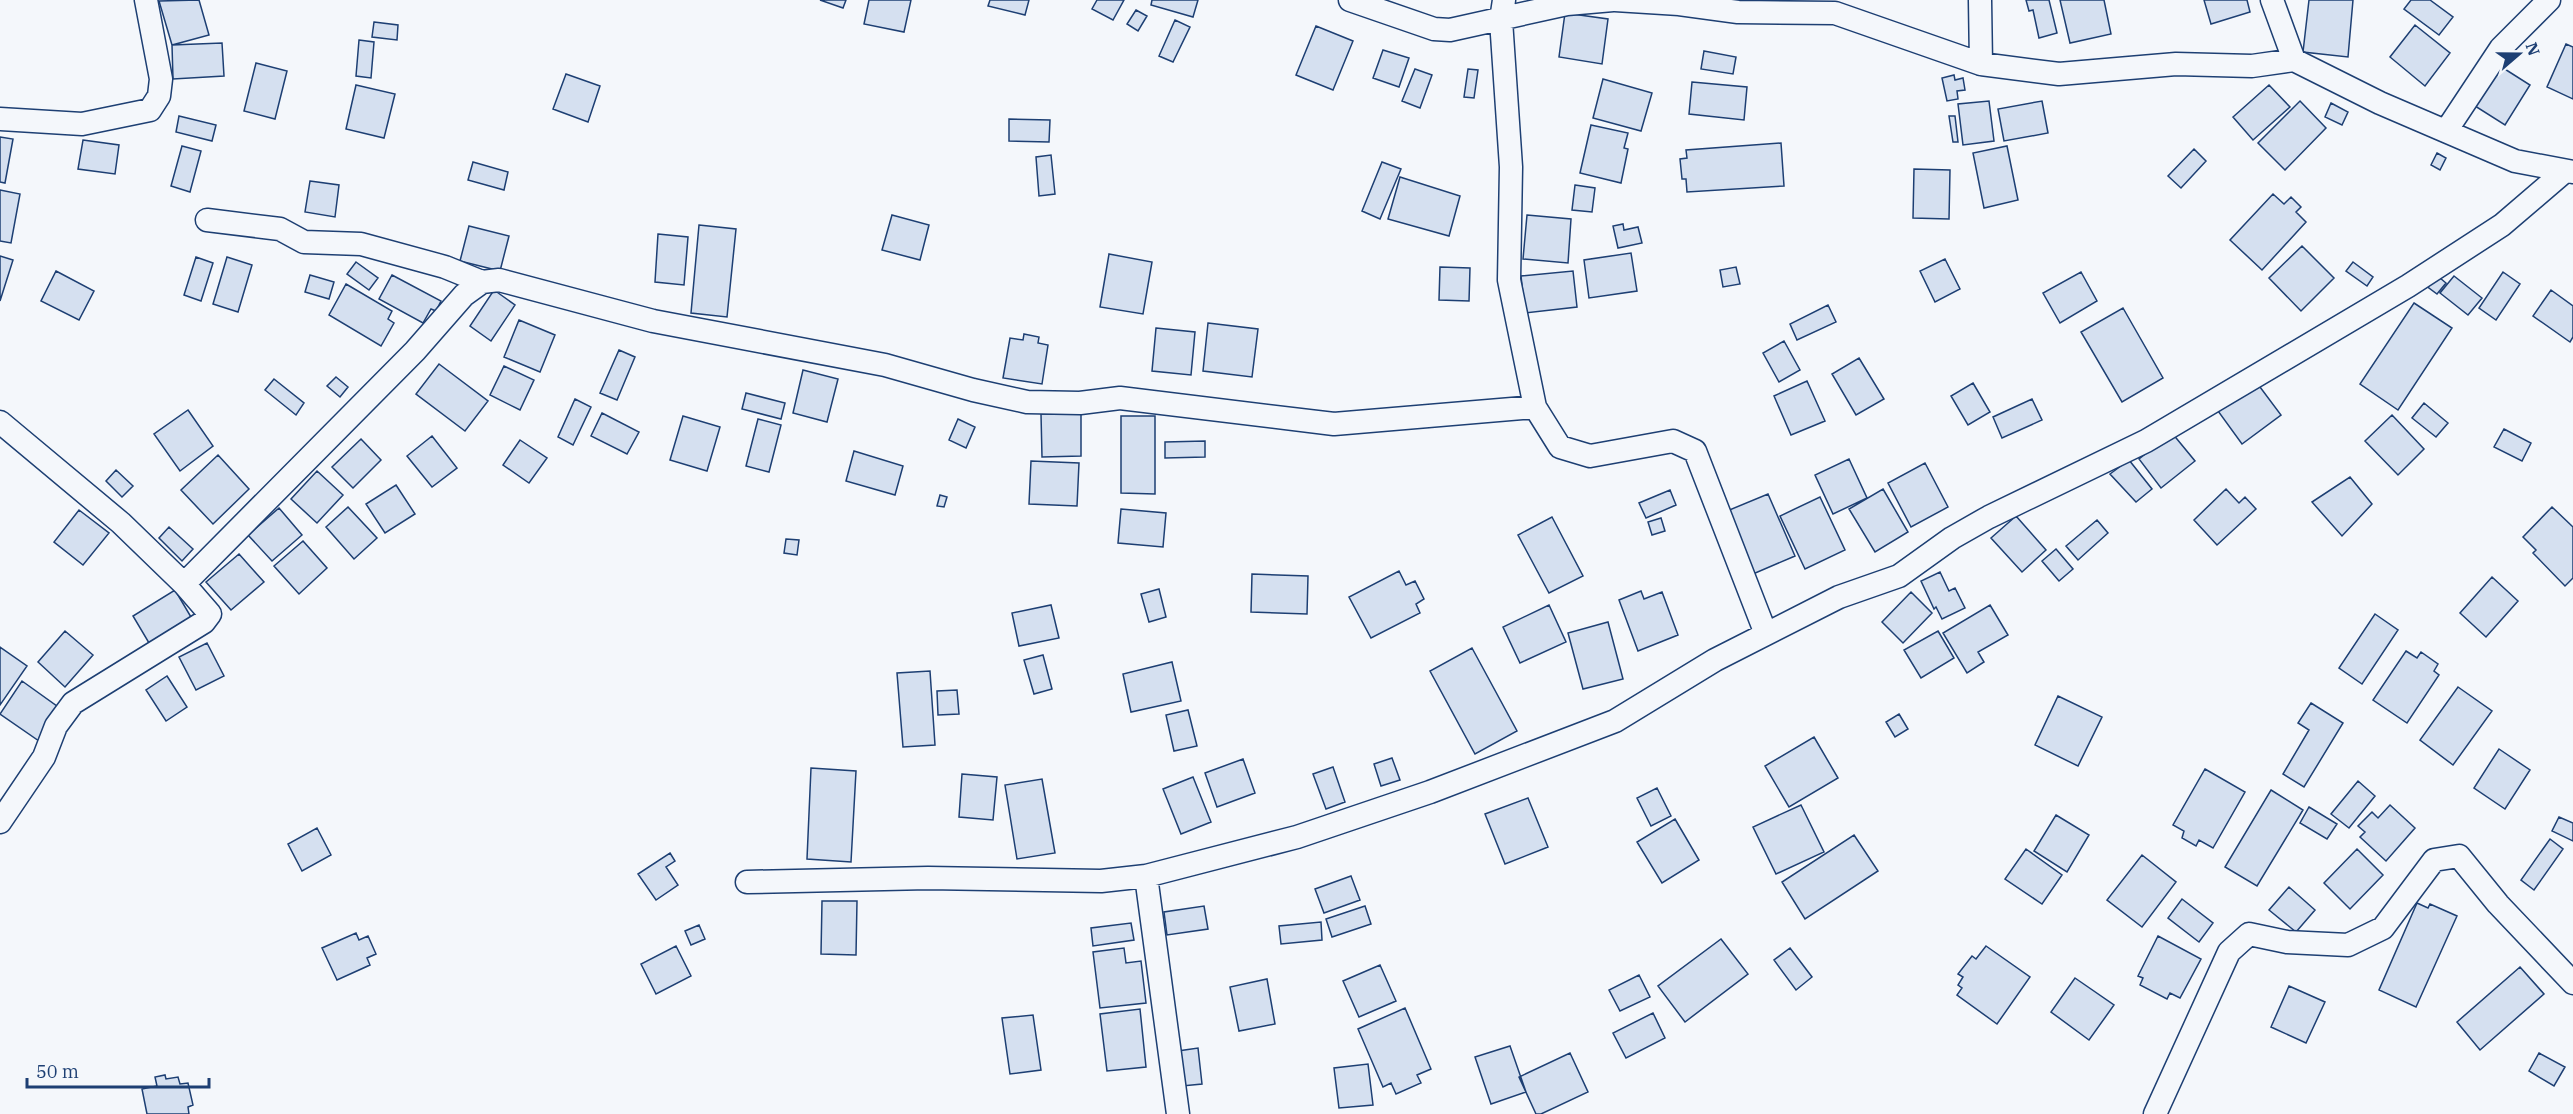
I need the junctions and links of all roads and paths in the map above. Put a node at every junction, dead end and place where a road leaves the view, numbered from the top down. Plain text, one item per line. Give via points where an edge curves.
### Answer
1 (146, 0) edge
2 (1350, 0) edge
3 (1614, 0) edge
4 (1980, 0) edge
5 (2272, 0) edge
6 (2549, 0) edge
7 (1502, 10) edge
8 (2294, 60) junction
9 (1981, 64) junction
10 (0, 119) edge
11 (2446, 131) junction
12 (2568, 172) edge
13 (207, 220) dead end
14 (482, 282) junction
15 (1535, 407) junction
16 (0, 422) edge
17 (184, 584) junction
18 (1766, 634) junction
19 (0, 822) edge
20 (1146, 876) junction
21 (747, 882) dead end
22 (2573, 983) edge
23 (1178, 1114) edge
24 (2155, 1114) edge

1 - 10 street via 161,79 159,96 150,110 82,124
2 - 7 street via 1434,29 1450,30
3 - 7 street
3 - 9 street via 1738,12 1836,13
4 - 9 street
5 - 8 street
6 - 11 street via 2500,48
7 - 15 street via 1510,167 1509,280
8 - 9 street via 2252,66 2176,64 2059,74
8 - 11 street
11 - 12 street via 2515,161
12 - 18 street via 2502,225 2408,286 2146,441 1989,517 1899,576 1839,597
13 - 14 street via 280,229 304,242 361,244 445,267
14 - 15 street via 499,280 653,321 885,365 1027,402 1080,403 1120,398 1334,424
14 - 17 street via 464,295 415,351
15 - 18 street via 1560,447 1590,456 1673,441 1695,451
16 - 17 street via 121,523
17 - 19 street via 210,614 204,622 73,703 56,726 44,757
18 - 20 street via 1615,721 1430,792 1298,837
20 - 21 street via 1101,881 928,878
20 - 23 street
22 - 24 street via 2498,904 2459,856 2434,860 2383,927 2348,945 2287,942 2248,934 2229,952

